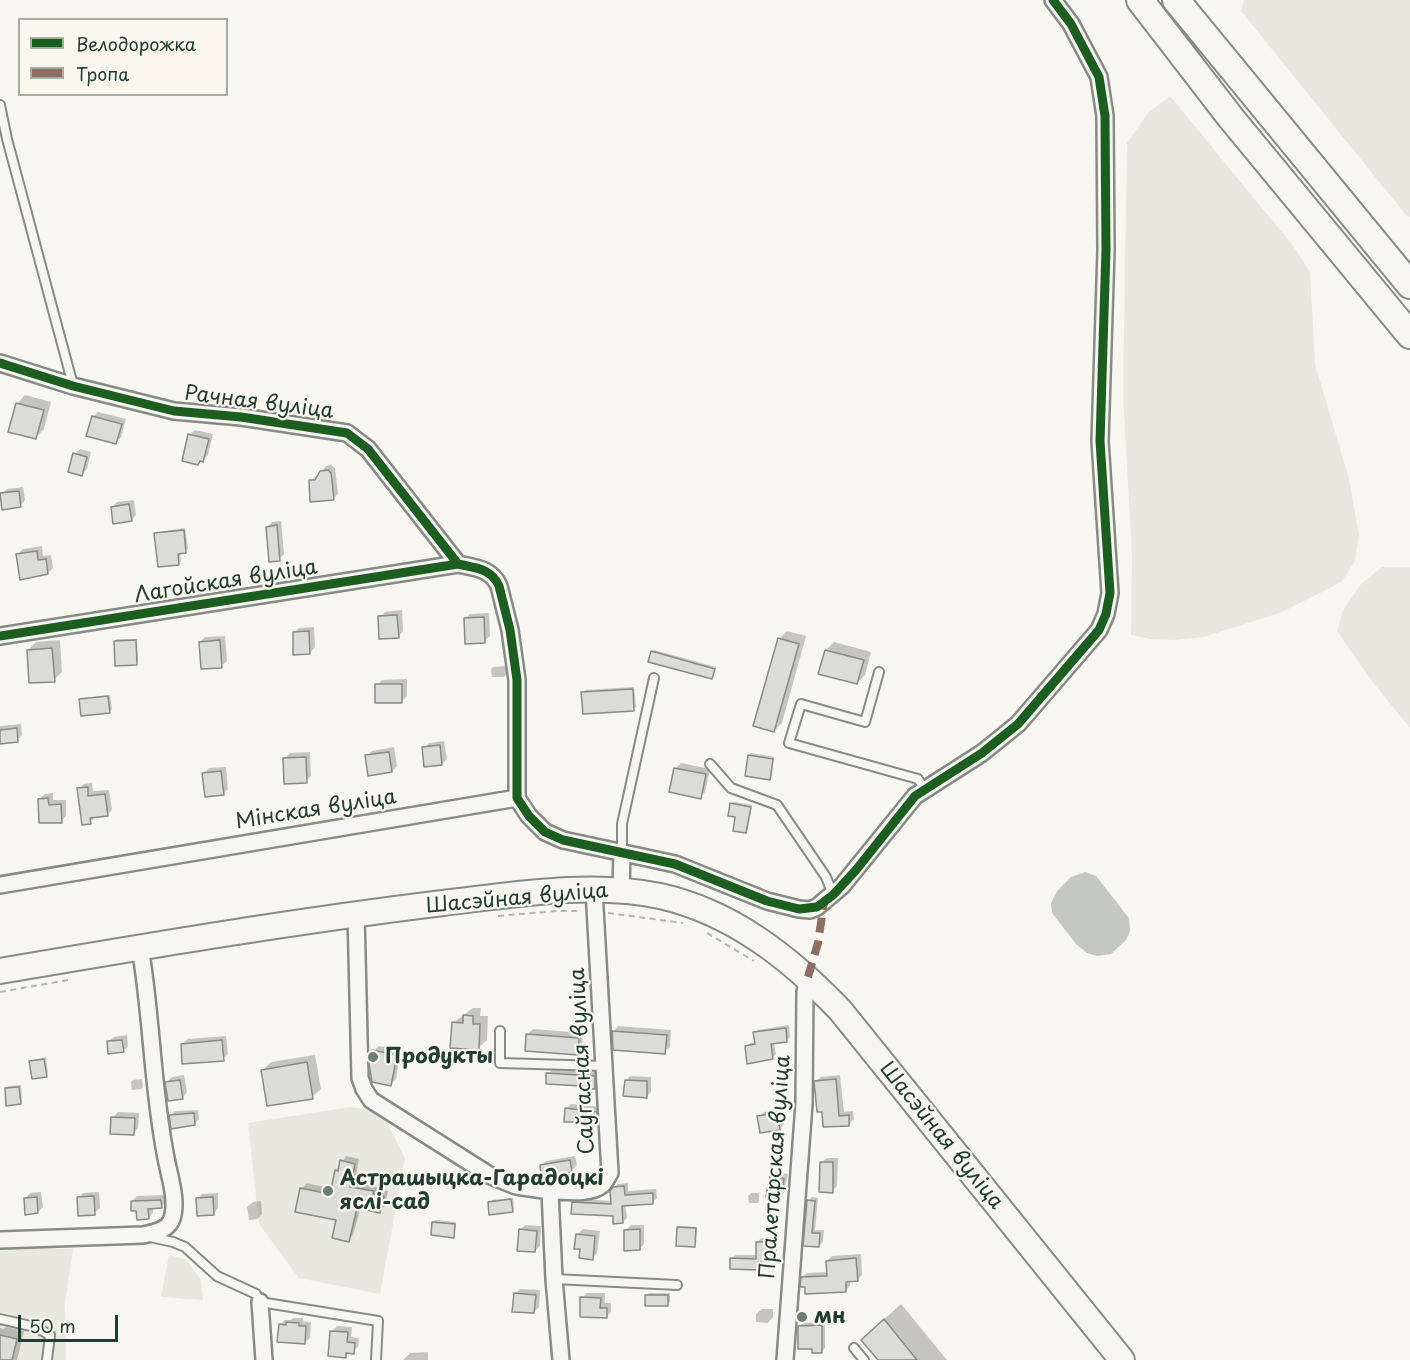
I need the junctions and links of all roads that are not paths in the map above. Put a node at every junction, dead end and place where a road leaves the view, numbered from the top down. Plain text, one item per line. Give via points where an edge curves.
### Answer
1 (1053, 0) edge
2 (1140, 0) edge
3 (1176, 0) edge
4 (0, 105) edge
5 (1410, 285) edge
6 (1410, 335) edge
7 (0, 363) edge
8 (73, 387) junction
9 (458, 564) junction
10 (0, 636) edge
11 (879, 672) dead end
12 (654, 678) dead end
13 (710, 764) dead end
14 (924, 788) junction
15 (517, 798) junction
16 (622, 852) junction
17 (0, 885) edge
18 (594, 890) junction
19 (621, 891) junction
20 (833, 894) junction
21 (356, 914) junction
22 (140, 947) junction
23 (0, 971) edge
24 (808, 977) junction
25 (500, 1031) dead end
26 (604, 1066) junction
27 (550, 1191) junction
28 (143, 1235) junction
29 (0, 1240) edge
30 (554, 1279) junction
31 (677, 1285) dead end
32 (260, 1302) junction
33 (0, 1319) edge
34 (854, 1348) dead end
35 (47, 1360) edge
36 (264, 1360) edge
37 (376, 1360) edge
38 (561, 1360) edge
39 (785, 1360) edge
40 (864, 1360) edge
41 (1122, 1360) edge

1 - 14 street via 1099,76 1106,116 1100,441 1110,593 1099,630 1018,724 982,753
2 - 6 highway via 1231,118
3 - 5 highway
4 - 8 lane
7 - 8 street, Рачная вуліца
8 - 9 street, Рачная вуліца via 174,411 347,433 368,449
9 - 10 street, Лагойская вуліца
9 - 15 street via 486,570 496,579 505,609 518,680
11 - 14 lane via 865,722 801,704 789,743 918,779
12 - 16 lane via 622,824
13 - 20 lane via 731,788 777,805 826,877
14 - 20 street
15 - 16 street via 545,832 563,840
15 - 17 street, Мінская вуліца
16 - 19 street
16 - 20 street via 675,864 799,909 817,908
18 - 19 main road, Шасэйная вуліца
18 - 21 main road, Шасэйная вуліца
18 - 26 street, Саўгасная вуліца
19 - 24 main road, Шасэйная вуліца via 660,896 709,911 755,936
21 - 22 main road, Шасэйная вуліца
21 - 27 street, Саўгасная вуліца via 360,1078 368,1095 383,1109 491,1176 516,1186
22 - 23 main road, Шасэйная вуліца
22 - 28 street via 173,1205 167,1227
24 - 39 street, Пралетарская вуліца via 804,1104
24 - 41 main road, Шасэйная вуліца via 840,1010
25 - 26 lane via 500,1063
26 - 27 street, Саўгасная вуліца via 610,1173 601,1185 584,1191
27 - 30 street
28 - 29 street
28 - 32 lane via 184,1247 217,1276 256,1294
30 - 31 lane
30 - 38 street
32 - 36 street
32 - 37 lane via 378,1321
33 - 35 lane via 50,1335
34 - 40 lane

